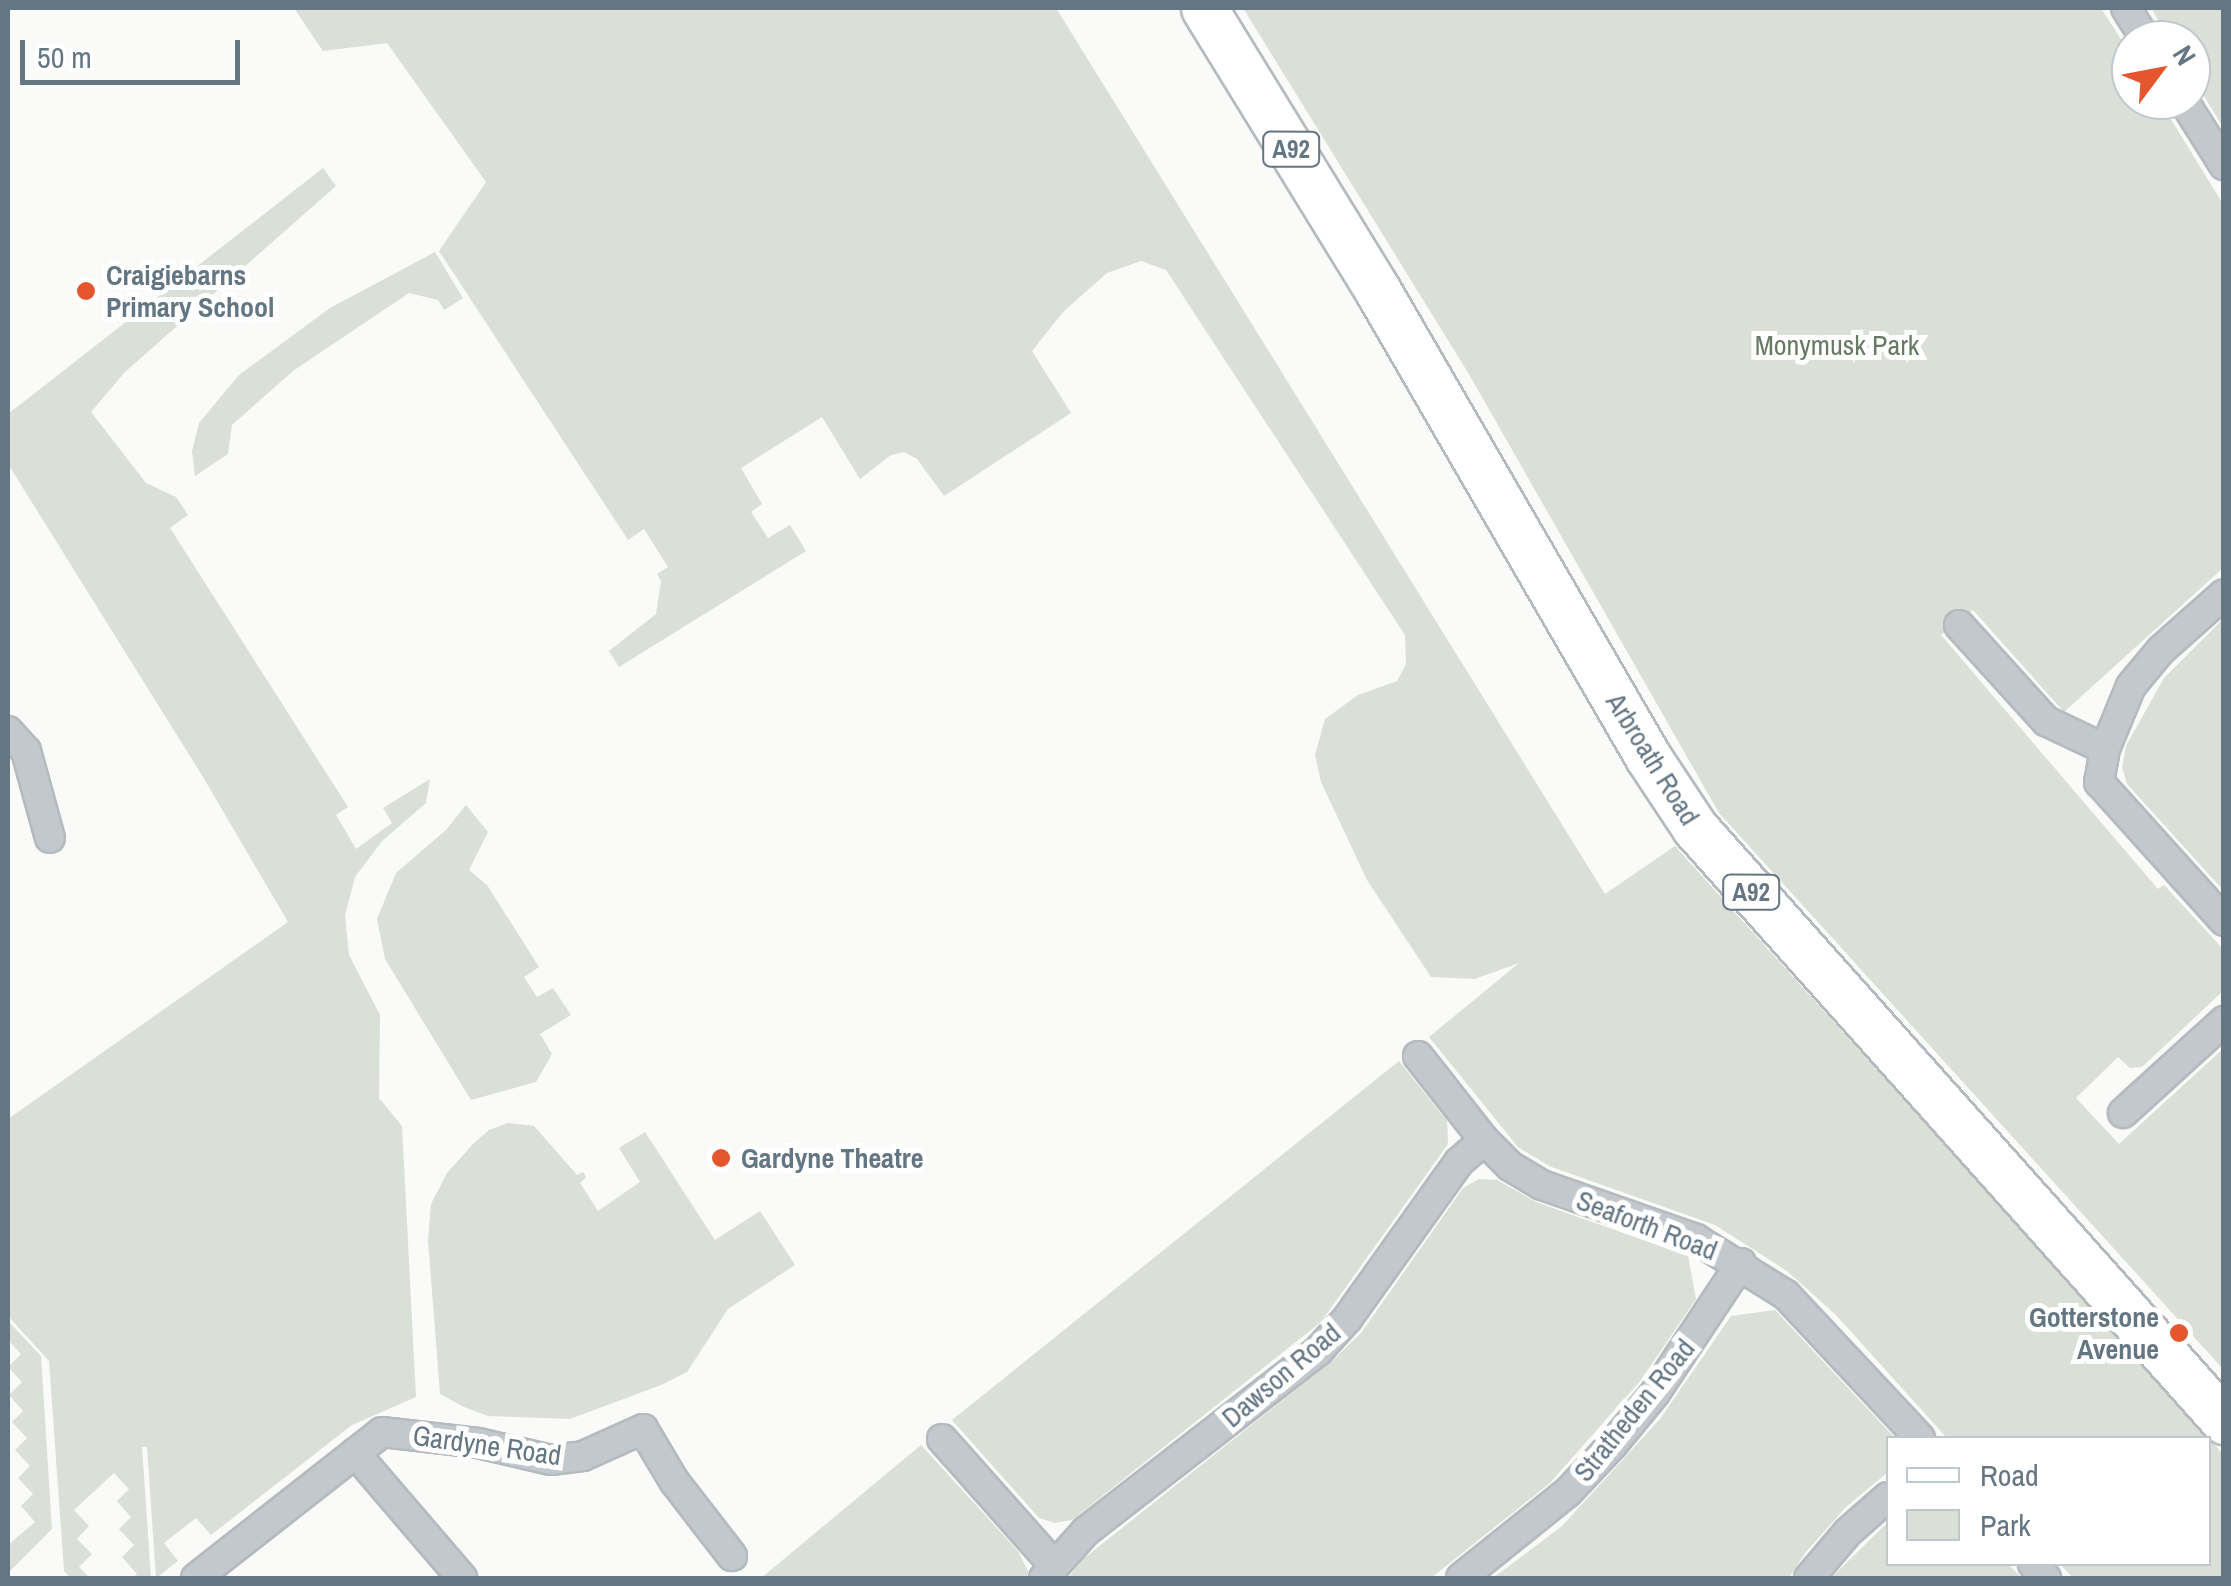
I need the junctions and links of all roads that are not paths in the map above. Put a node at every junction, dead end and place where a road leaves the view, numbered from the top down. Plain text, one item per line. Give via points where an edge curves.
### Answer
1 (1204, 8) edge
2 (2196, 120) edge
3 (2224, 165) edge
4 (2224, 594) edge
5 (1959, 626) dead end
6 (8, 731) edge
7 (2105, 749) junction
8 (50, 838) dead end
9 (2224, 920) edge
10 (2224, 1021) edge
11 (1418, 1056) dead end
12 (2123, 1113) dead end
13 (1484, 1140) junction
14 (1741, 1263) junction
15 (2224, 1421) edge
16 (1918, 1436) edge
17 (942, 1440) dead end
18 (355, 1452) junction
19 (1886, 1499) edge
20 (732, 1556) dead end
21 (1048, 1571) edge
22 (196, 1578) edge
23 (462, 1578) edge
24 (1461, 1578) edge
25 (1809, 1578) edge

1 - 15 main road, Arbroath Road / A92 via 1694,828
2 - 3 street
4 - 7 street via 2131,686
5 - 7 street via 2046,721
6 - 8 street via 26,751
7 - 9 street via 2099,782
10 - 12 street
11 - 13 street, Seaforth Road
13 - 14 street, Seaforth Road via 1542,1184 1696,1239
13 - 21 street, Dawson Road via 1459,1162 1348,1319 1318,1350 1086,1531
14 - 16 street, Seaforth Road via 1824,1331
14 - 24 street, Stratheden Road via 1613,1444 1568,1492
17 - 21 street
18 - 20 street, Gardyne Road via 382,1432 551,1460 583,1456 643,1429
18 - 22 street, Gardyne Road
18 - 23 street
19 - 25 street

